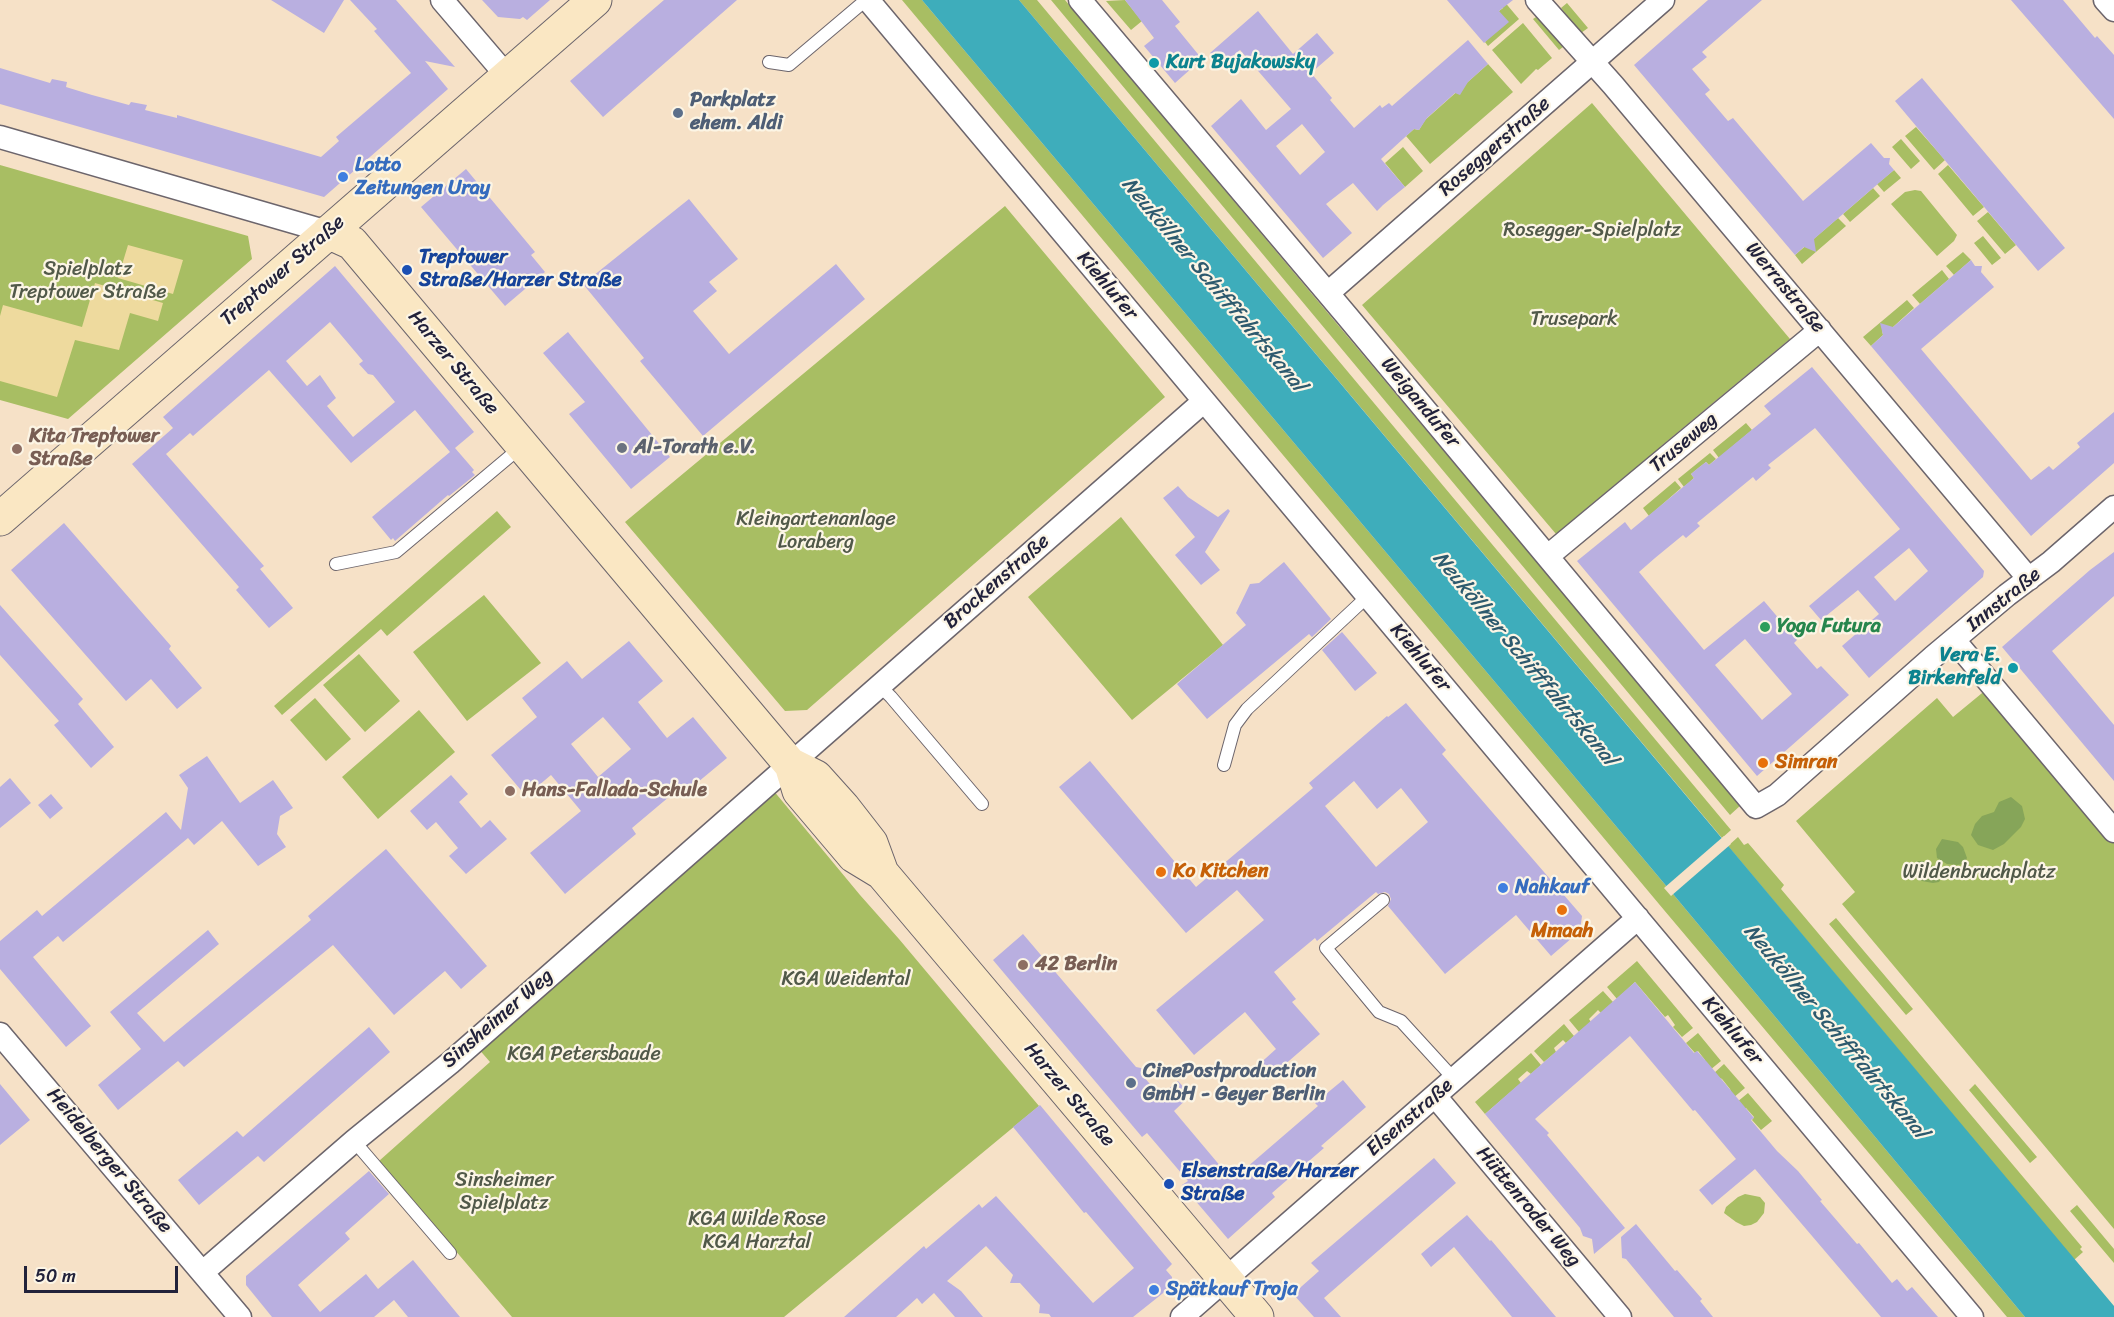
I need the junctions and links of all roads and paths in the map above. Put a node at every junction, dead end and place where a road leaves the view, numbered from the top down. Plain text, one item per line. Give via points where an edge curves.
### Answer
1 (442, 0) edge
2 (595, 0) edge
3 (867, 0) edge
4 (1080, 0) edge
5 (1537, 0) edge
6 (1663, 0) edge
7 (2105, 0) edge
8 (2114, 10) edge
9 (769, 62) dead end
10 (1592, 62) junction
11 (507, 76) junction
12 (0, 137) edge
13 (328, 232) junction
14 (1328, 293) junction
15 (1820, 330) junction
16 (1203, 402) junction
17 (523, 446) junction
18 (2114, 507) edge
19 (0, 519) edge
20 (1548, 556) junction
21 (336, 564) dead end
22 (2029, 579) junction
23 (1368, 596) junction
24 (1954, 640) junction
25 (879, 685) junction
26 (790, 764) junction
27 (1224, 765) dead end
28 (982, 804) dead end
29 (1756, 807) joint
30 (2114, 831) edge
31 (1383, 900) dead end
32 (1638, 918) junction
33 (0, 1034) edge
34 (1454, 1079) junction
35 (1435, 1096) junction
36 (354, 1141) junction
37 (450, 1253) dead end
38 (203, 1272) junction
39 (1226, 1279) junction
40 (240, 1317) edge
41 (1182, 1317) edge
42 (1257, 1317) edge
43 (1620, 1317) edge
44 (1972, 1317) edge

1 - 11 street
2 - 11 street, Treptower Straße
3 - 9 lane via 789,65
3 - 16 street, Kiehlufer
4 - 14 street, Weigandufer
5 - 10 street, Werrastraße
6 - 10 street, Roseggerstraße
7 - 8 street
10 - 14 street, Roseggerstraße
10 - 15 street, Werrastraße
11 - 13 street, Treptower Straße
12 - 13 street, Harzer Straße
13 - 17 street, Harzer Straße via 352,243
13 - 19 street, Treptower Straße
14 - 20 street, Weigandufer
15 - 20 street, Truseweg
15 - 22 street, Werrastraße
16 - 23 street, Kiehlufer
16 - 25 street, Brockenstraße
17 - 21 lane via 396,552
17 - 26 street, Harzer Straße
18 - 22 street, Innstraße
20 - 29 street, Weigandufer
22 - 24 street, Innstraße
23 - 27 lane via 1247,709 1235,724
23 - 32 street, Kiehlufer
24 - 29 street, Innstraße via 1777,795
24 - 30 street
25 - 26 street, Brockenstraße
25 - 28 lane
26 - 36 street, Sinsheimer Weg via 450,1063
26 - 39 street, Harzer Straße via 799,791 854,856 882,873
31 - 34 lane via 1326,948 1379,1012 1401,1020
32 - 34 street, Elsenstraße
32 - 44 street, Kiehlufer
33 - 38 street, Heidelberger Straße
34 - 35 street, Elsenstraße
35 - 39 street, Elsenstraße
35 - 43 street, Hüttenroder Weg
36 - 37 lane
36 - 38 street, Sinsheimer Weg
38 - 40 street, Heidelberger Straße
39 - 41 street, Elsenstraße
39 - 42 street, Harzer Straße

